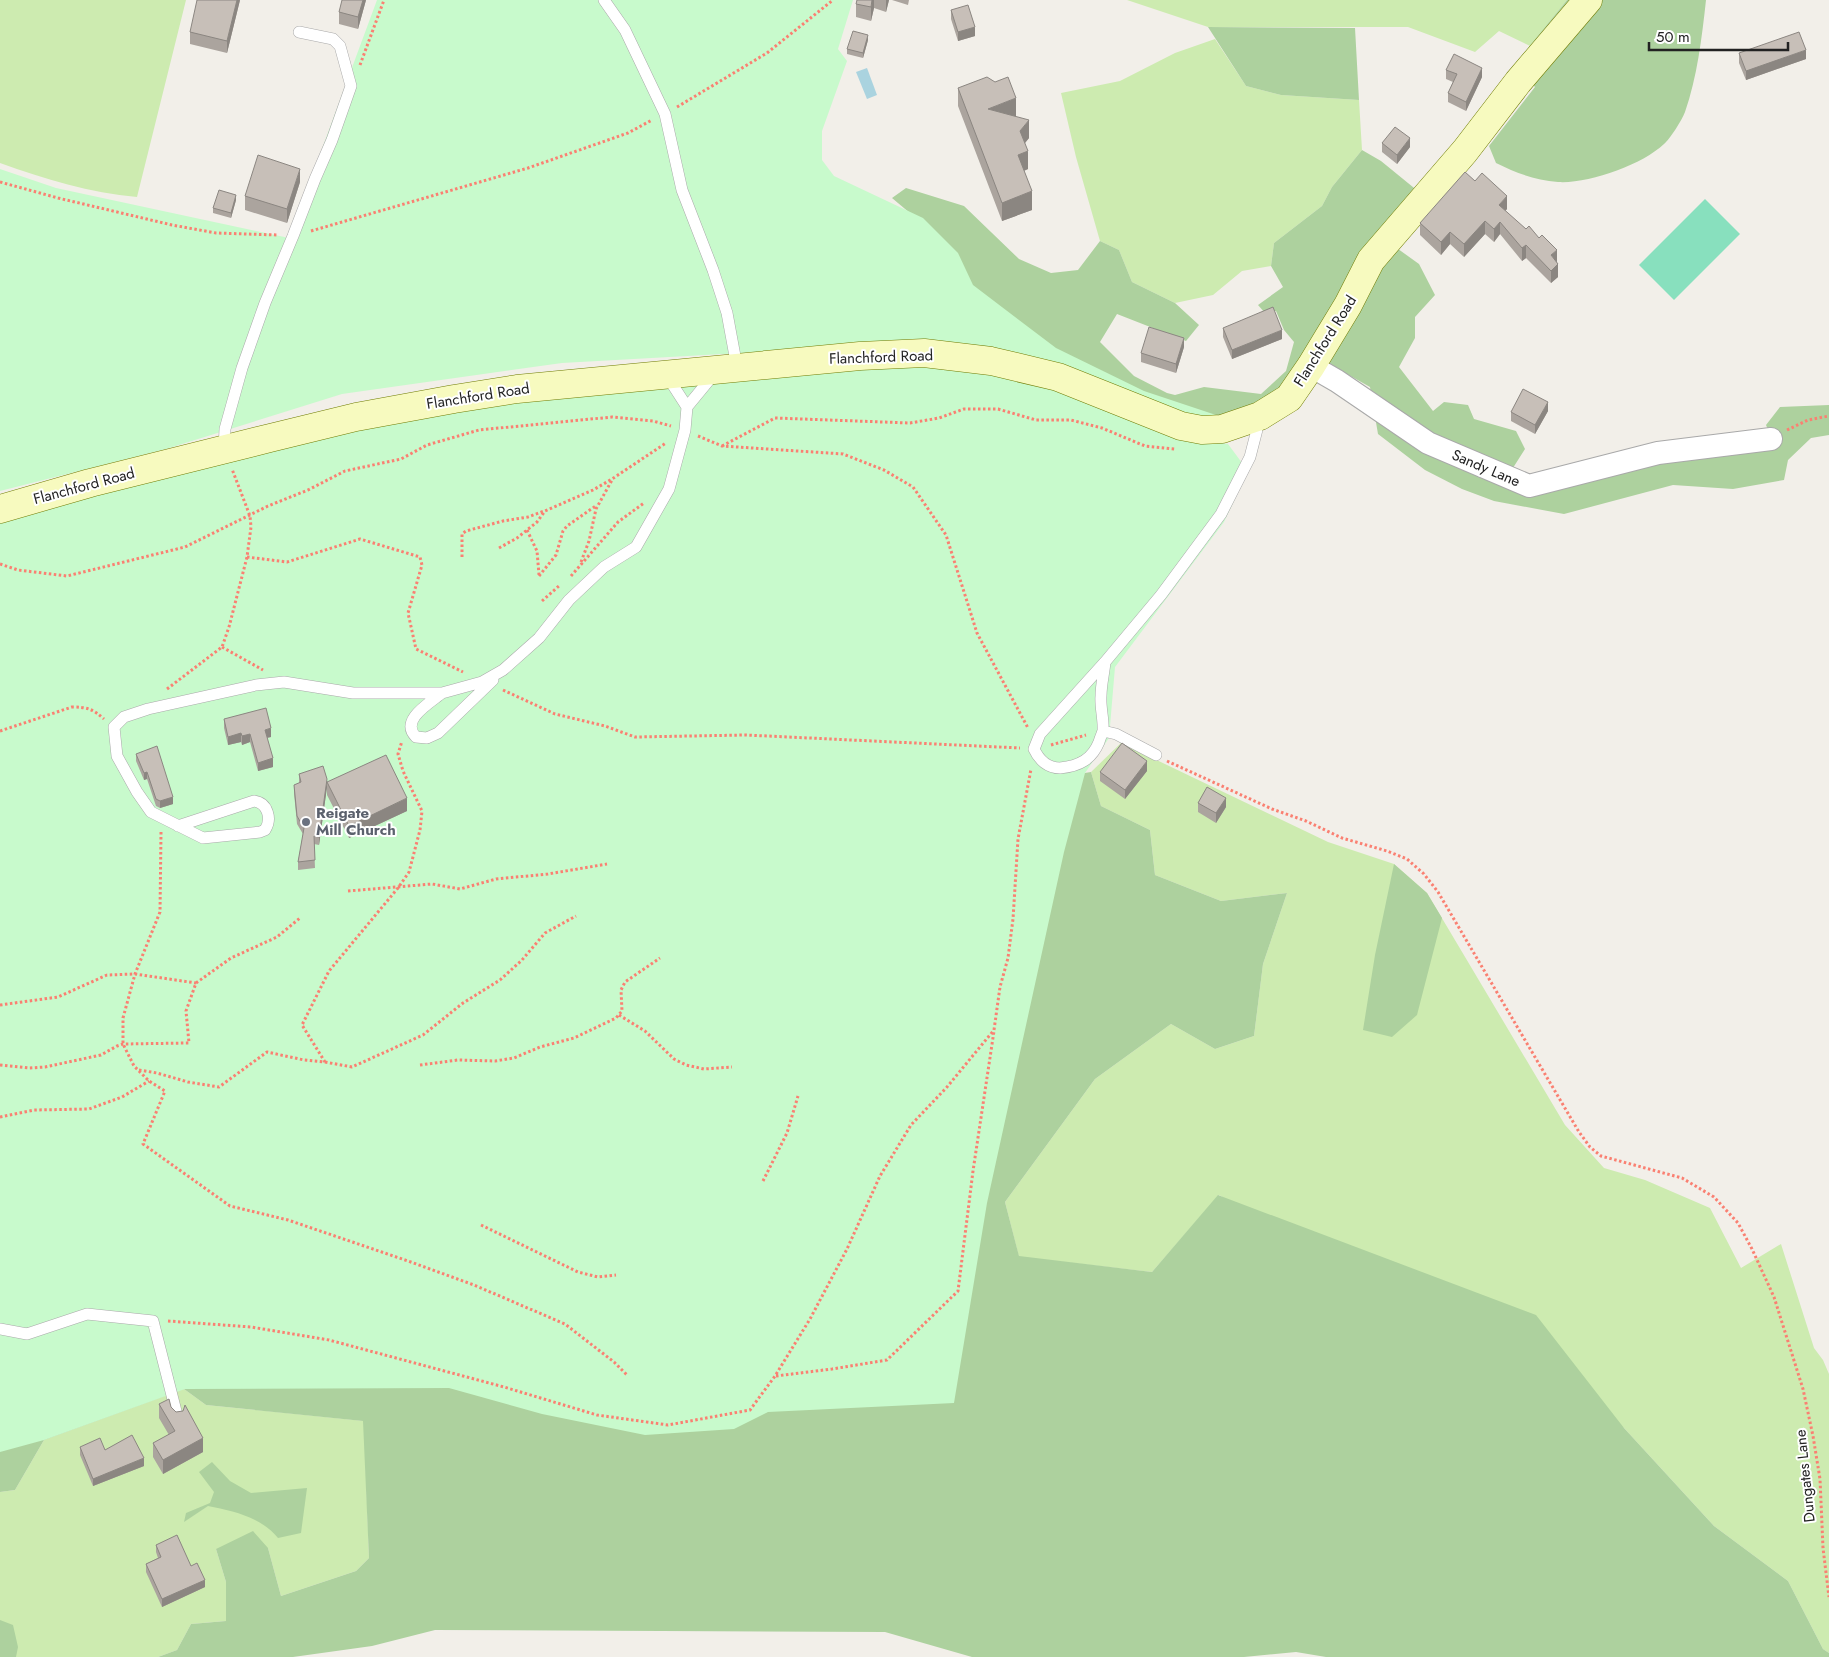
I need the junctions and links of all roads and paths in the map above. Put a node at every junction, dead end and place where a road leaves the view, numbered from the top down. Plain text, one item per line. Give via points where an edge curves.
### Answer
1 (384, 0) edge
2 (604, 0) edge
3 (833, 0) edge
4 (1588, 0) edge
5 (299, 32) dead end
6 (351, 86) junction
7 (664, 114) junction
8 (0, 182) edge
9 (294, 236) junction
10 (1311, 366) junction
11 (727, 368) junction
12 (667, 376) junction
13 (687, 407) junction
14 (1260, 416) junction
15 (1829, 416) edge
16 (685, 431) junction
17 (1770, 439) joint
18 (722, 446) junction
19 (224, 449) junction
20 (1177, 450) dead end
21 (612, 479) junction
22 (668, 490) junction
23 (597, 505) junction
24 (0, 509) edge
25 (545, 511) junction
26 (250, 516) junction
27 (527, 530) junction
28 (499, 548) dead end
29 (247, 557) junction
30 (462, 557) dead end
31 (0, 564) edge
32 (580, 566) junction
33 (568, 579) dead end
34 (561, 584) dead end
35 (542, 600) dead end
36 (222, 647) junction
37 (1105, 662) junction
38 (284, 682) junction
39 (485, 683) junction
40 (442, 693) junction
41 (148, 709) junction
42 (414, 717) junction
43 (114, 727) junction
44 (0, 731) edge
45 (1103, 731) junction
46 (1035, 745) junction
47 (1156, 755) joint
48 (164, 819) junction
49 (178, 826) junction
50 (607, 864) dead end
51 (398, 888) junction
52 (348, 891) dead end
53 (576, 916) dead end
54 (300, 918) dead end
55 (660, 958) dead end
56 (134, 974) junction
57 (196, 983) junction
58 (0, 1005) edge
59 (619, 1015) junction
60 (994, 1030) junction
61 (123, 1044) junction
62 (325, 1062) junction
63 (0, 1065) edge
64 (420, 1065) dead end
65 (732, 1067) dead end
66 (138, 1070) junction
67 (149, 1080) junction
68 (798, 1096) dead end
69 (0, 1117) edge
70 (763, 1181) dead end
71 (482, 1225) dead end
72 (616, 1275) dead end
73 (153, 1321) junction
74 (0, 1329) edge
75 (628, 1376) dead end
76 (775, 1376) junction
77 (178, 1419) edge
78 (1829, 1597) edge

1 - 6 path
2 - 7 lane via 625,30
3 - 7 path via 767,53
4 - 10 street, Flanchford Road via 1371,260
5 - 6 lane via 333,39 340,46
6 - 9 lane
7 - 9 path via 628,132 528,168
7 - 11 lane via 682,190 714,270 727,313
8 - 9 path via 216,233
9 - 19 lane via 242,368 225,429
10 - 14 street, Flanchford Road via 1289,398
10 - 17 street, Sandy Lane via 1428,443 1529,486 1658,453
11 - 12 street, Flanchford Road
11 - 13 lane
11 - 14 street, Flanchford Road via 924,353 991,361 1058,377 1180,426 1222,429
12 - 13 lane
12 - 19 street, Flanchford Road via 454,398 356,417
13 - 16 lane
14 - 37 lane via 1250,457 1221,514 1161,595
15 - 17 path via 1808,420
16 - 18 path
16 - 21 path
16 - 22 lane
16 - 26 path via 653,421 612,417 479,430 428,445 401,459 345,471
18 - 20 path via 775,418 910,423 939,418 964,408 998,409 1036,420 1071,420 1102,428 1145,446
18 - 46 path via 843,454 884,470 912,486 946,535 977,633
19 - 24 street, Flanchford Road
19 - 26 path
21 - 23 path
21 - 25 path
22 - 32 path via 618,522
22 - 39 lane via 636,547 604,567 569,600 539,638
23 - 27 path via 563,530 556,555 539,576 537,551
23 - 32 path
25 - 27 path
25 - 30 path via 466,531 462,534
26 - 29 path
26 - 31 path via 186,547 67,576 18,570
27 - 28 path
29 - 36 path
29 - 39 path via 287,562 360,539 420,557 422,565 408,614 416,649
32 - 33 path
34 - 35 path
36 - 38 path
36 - 41 path via 162,693
37 - 45 lane via 1100,697
37 - 46 lane via 1046,727
38 - 40 lane via 353,693
38 - 41 lane
39 - 40 lane
39 - 42 lane via 438,734 422,739 416,737 412,733
39 - 46 path via 555,714 635,737 746,735
40 - 42 lane
41 - 43 lane via 124,717
42 - 51 path via 404,732 398,754 422,811 409,872
43 - 44 path via 94,710 82,707
43 - 48 lane via 118,756 128,777 151,812
45 - 46 path
45 - 46 lane via 1093,754 1080,764 1052,767 1038,757
45 - 47 lane via 1116,734
46 - 60 path via 1018,839 1008,958
47 - 78 path, Dungates Lane via 1272,809 1342,838 1407,859 1438,892 1590,1147 1601,1156 1682,1178 1714,1197 1738,1223 1774,1297 1803,1389 1820,1479
48 - 49 lane
48 - 56 path via 160,839 160,912
49 - 49 lane via 208,838 260,832 265,830 269,821 262,804 254,801
50 - 51 path via 496,879 460,889 432,884
51 - 52 path
51 - 62 path via 329,971 302,1025
53 - 62 path via 545,933 500,980 423,1035 352,1067
54 - 57 path via 277,937 231,958
55 - 59 path via 625,982
56 - 57 path
56 - 58 path via 107,975 58,997
56 - 61 path via 123,1018
57 - 61 path via 186,1011 189,1043
59 - 64 path via 574,1038 514,1058
59 - 65 path via 645,1031 674,1059 686,1065 704,1069
60 - 76 path via 947,1088 911,1125 880,1176 810,1319
60 - 76 path via 958,1291 887,1360
61 - 63 path via 101,1055 44,1067
61 - 66 path
62 - 66 path via 267,1052 218,1088
66 - 67 path
67 - 69 path via 89,1110 34,1110
67 - 75 path via 165,1091 143,1144 230,1206 288,1220 399,1257 529,1308 565,1324
68 - 70 path via 788,1133
71 - 72 path via 578,1272 598,1277
73 - 74 lane via 87,1314 27,1334
73 - 76 path via 251,1327 329,1340 597,1415 668,1425 750,1410
73 - 77 lane

